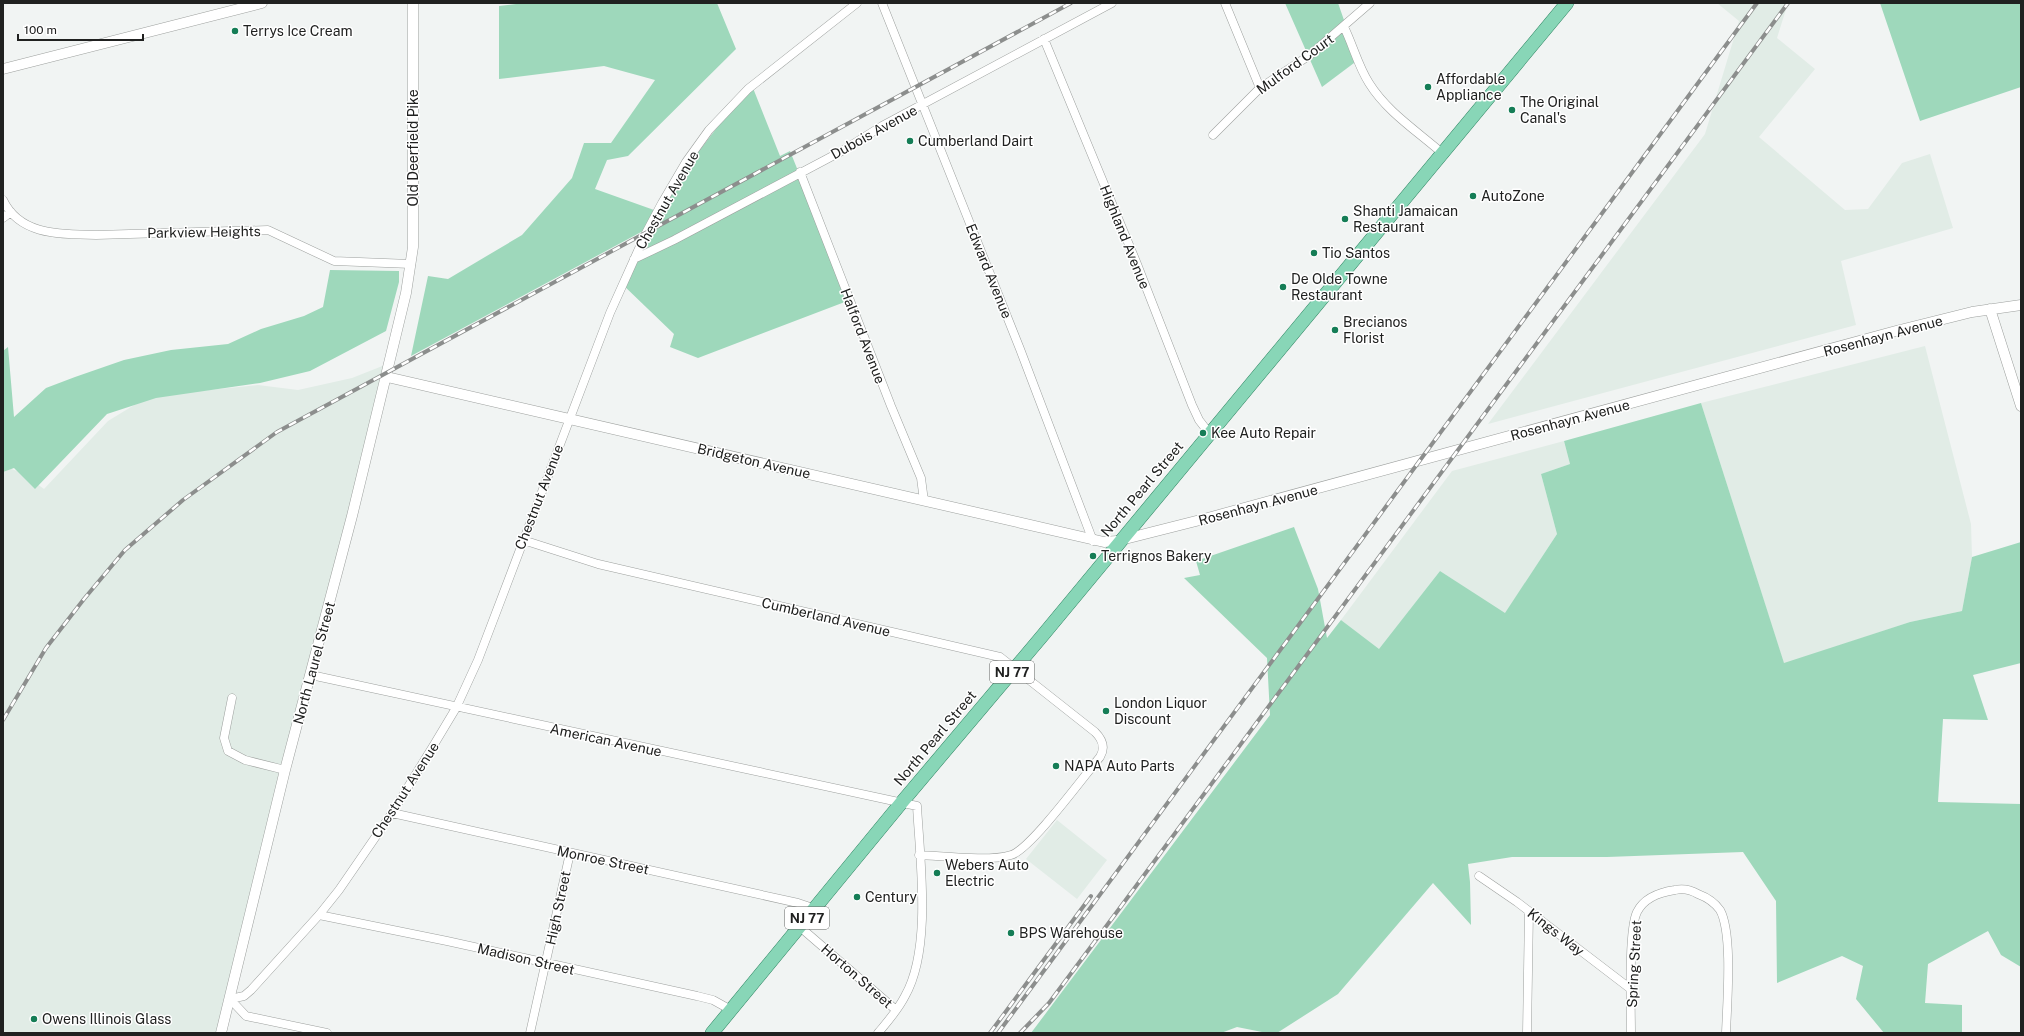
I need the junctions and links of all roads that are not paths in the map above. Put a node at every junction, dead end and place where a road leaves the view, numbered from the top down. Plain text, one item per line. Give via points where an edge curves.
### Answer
1 (262, 3) edge
2 (413, 3) edge
3 (857, 3) edge
4 (882, 3) edge
5 (1112, 3) edge
6 (1225, 3) edge
7 (1370, 3) edge
8 (1567, 3) edge
9 (1344, 27) junction
10 (1044, 39) junction
11 (3, 70) edge
12 (1260, 88) junction
13 (922, 104) junction
14 (1212, 135) dead end
15 (1442, 153) junction
16 (800, 172) junction
17 (3, 200) edge
18 (11, 212) junction
19 (3, 218) edge
20 (634, 259) junction
21 (411, 264) junction
22 (406, 293) joint
23 (2021, 306) edge
24 (1990, 309) junction
25 (387, 377) junction
26 (2021, 406) edge
27 (569, 419) junction
28 (1209, 433) junction
29 (924, 501) junction
30 (523, 540) junction
31 (1121, 540) junction
32 (1093, 541) junction
33 (1016, 668) junction
34 (311, 675) junction
35 (232, 698) dead end
36 (456, 708) junction
37 (285, 770) junction
38 (902, 802) junction
39 (392, 813) junction
40 (570, 853) junction
41 (919, 855) junction
42 (1479, 876) dead end
43 (814, 910) junction
44 (1529, 911) junction
45 (319, 915) junction
46 (800, 927) junction
47 (546, 963) junction
48 (1632, 990) junction
49 (230, 999) junction
50 (731, 1010) junction
51 (896, 1010) junction
52 (221, 1033) edge
53 (328, 1033) edge
54 (530, 1033) edge
55 (712, 1033) edge
56 (878, 1033) edge
57 (1528, 1033) edge
58 (1631, 1033) edge
59 (1726, 1033) edge

1 - 11 street
2 - 21 street, Old Deerfield Pike via 414,178
3 - 20 street, Chestnut Avenue via 748,89 709,130 686,162 662,203
4 - 13 street, Edward Avenue
5 - 10 street, Dubois Avenue
6 - 12 street
7 - 9 street, Mulford Court
8 - 15 main road, North Pearl Street / NJ 77
9 - 12 street, Mulford Court via 1310,56
9 - 15 street via 1368,82 1376,94 1388,108
10 - 13 street, Dubois Avenue
10 - 28 street, Highland Avenue via 1192,405
12 - 14 street, Mulford Court
13 - 16 street, Dubois Avenue via 842,151
13 - 32 street, Edward Avenue
15 - 28 main road, North Pearl Street / NJ 77
16 - 20 street, Dubois Avenue
16 - 29 street, Halford Avenue via 921,478
17 - 18 street, Parkview Heights
18 - 19 street
18 - 21 street, Parkview Heights via 19,221 32,228 68,235 268,230 334,261
20 - 27 street, Chestnut Avenue
21 - 22 street, Old Deerfield Pike
22 - 25 street, North Laurel Street
23 - 24 street, Rosenhayn Avenue
24 - 26 street
24 - 31 street, Rosenhayn Avenue via 1896,331
25 - 27 street, Bridgeton Avenue
25 - 34 street, North Laurel Street
27 - 29 street, Bridgeton Avenue
27 - 30 street, Chestnut Avenue
28 - 31 main road, North Pearl Street / NJ 77
29 - 32 street, Bridgeton Avenue
30 - 33 street, Cumberland Avenue via 598,564 1000,657
30 - 36 street, Chestnut Avenue via 478,660
31 - 32 street, Bridgeton Avenue
31 - 33 main road, North Pearl Street / NJ 77
33 - 38 main road, North Pearl Street / NJ 77
33 - 41 street, Cumberland Avenue via 1095,732 1103,743 1100,757 1018,853 992,857
34 - 36 street, American Avenue
34 - 37 street, North Laurel Street
35 - 37 street via 224,738 228,751 245,760
36 - 38 street, American Avenue
36 - 39 street, Chestnut Avenue
37 - 49 street, North Laurel Street
38 - 41 street, American Avenue via 917,806
38 - 43 main road, North Pearl Street / NJ 77
39 - 40 street, Monroe Street
39 - 45 street, Chestnut Avenue
40 - 43 street, Monroe Street via 798,903
40 - 47 street, High Street
41 - 51 street via 919,953 906,996
42 - 44 street, Kings Way
43 - 46 main road, North Pearl Street / NJ 77
44 - 48 street, Kings Way
44 - 57 street
45 - 47 street, Madison Street
45 - 49 street, Chestnut Avenue via 252,990 244,996
46 - 50 main road, North Pearl Street / NJ 77
46 - 51 street, Horton Street
47 - 50 street, Madison Street via 713,1000
47 - 54 street, High Street
48 - 58 street, Spring Street
48 - 59 street, Spring Street via 1633,929 1637,912 1651,898 1671,890 1686,889 1702,896 1719,908 1728,941
49 - 52 street, North Laurel Street
49 - 53 street via 246,1016
50 - 55 main road, North Pearl Street / NJ 77
51 - 56 street

